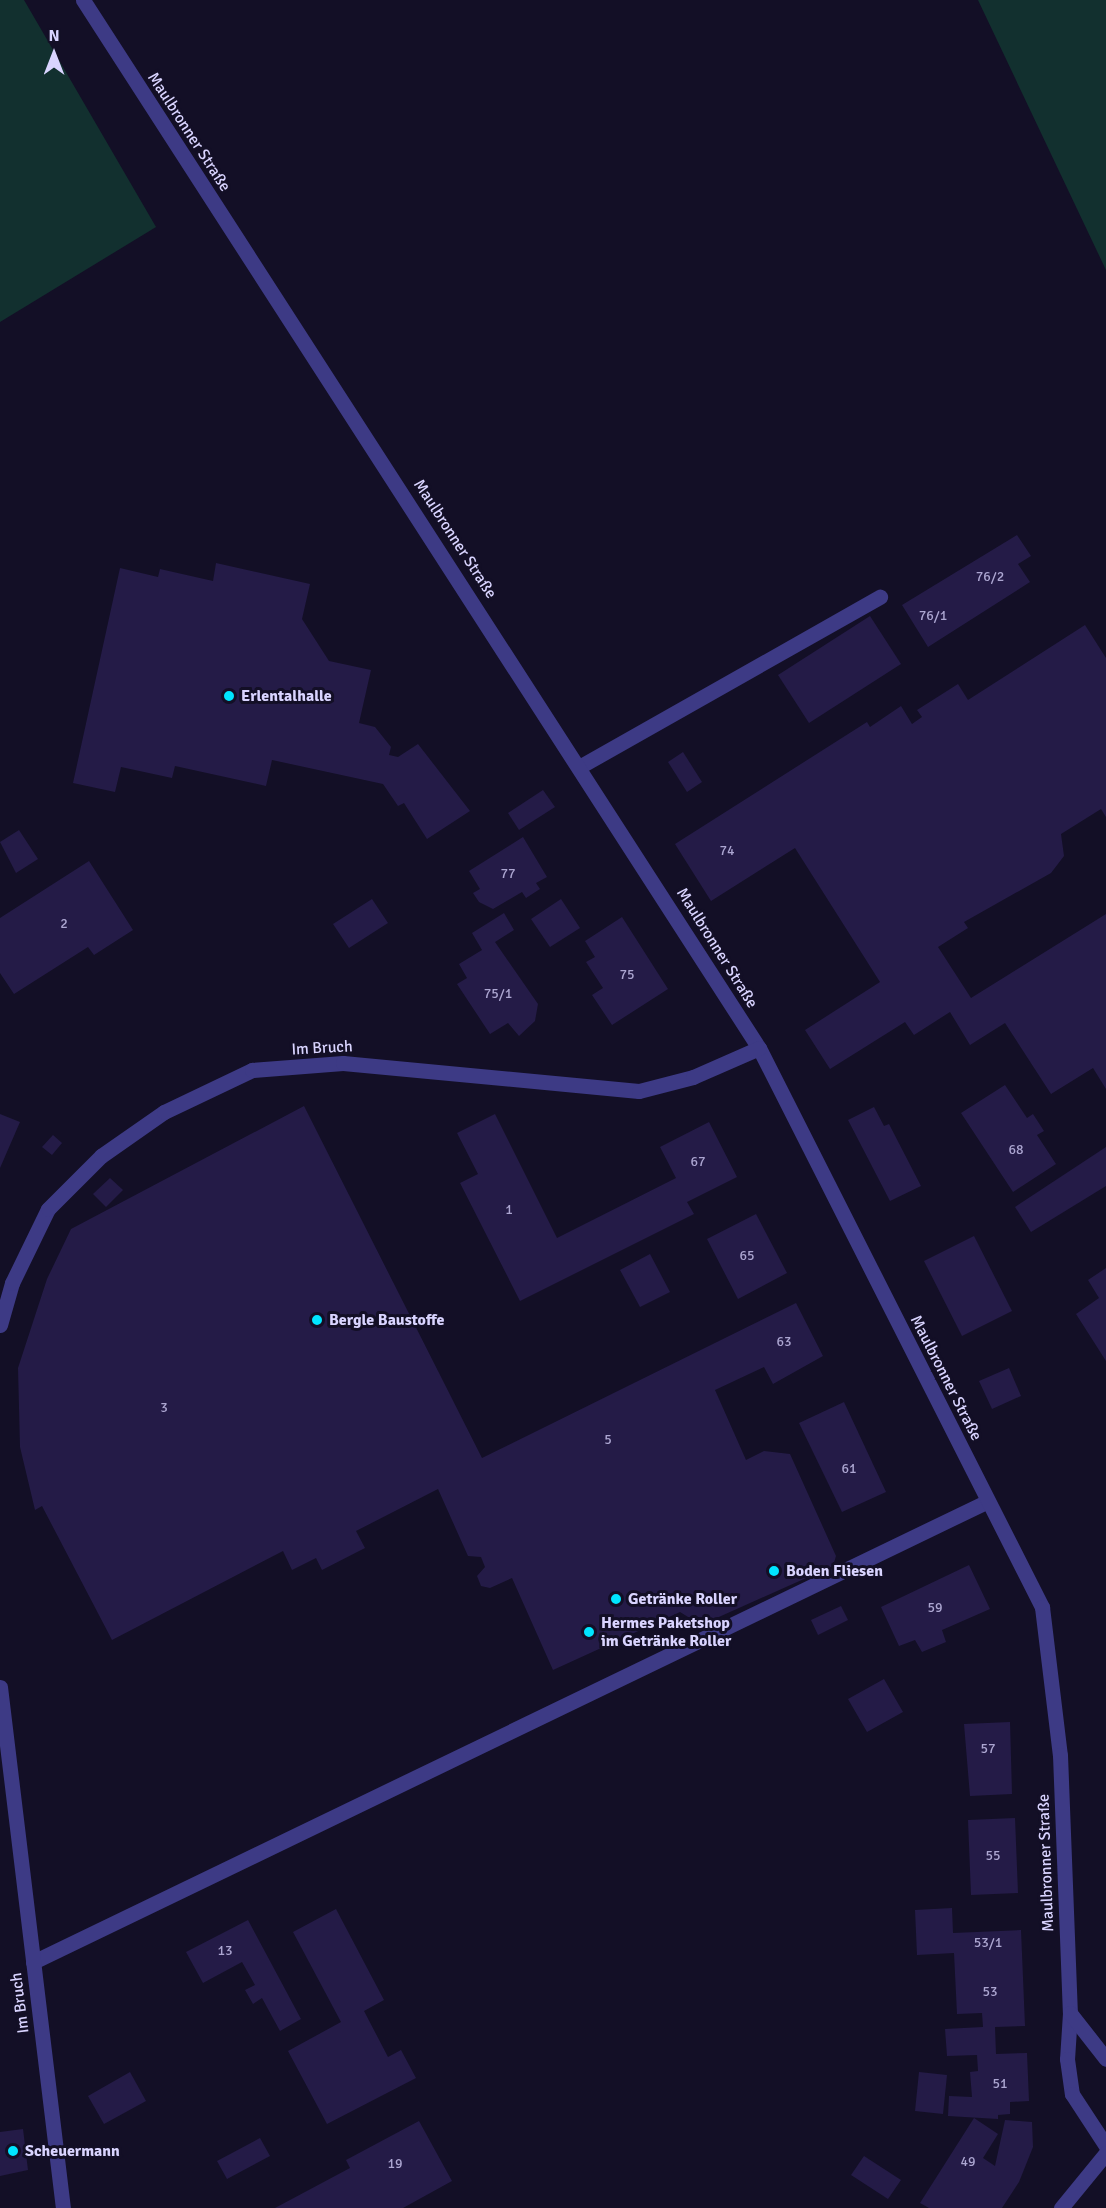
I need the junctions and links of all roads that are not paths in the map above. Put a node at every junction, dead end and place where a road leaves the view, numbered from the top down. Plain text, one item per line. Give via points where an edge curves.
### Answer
1 (83, 0) edge
2 (880, 597) dead end
3 (579, 767) junction
4 (759, 1048) junction
5 (0, 1325) edge
6 (988, 1501) junction
7 (0, 1687) edge
8 (33, 1962) junction
9 (1070, 2013) junction
10 (1106, 2059) edge
11 (1106, 2146) edge
12 (1106, 2153) edge
13 (63, 2208) edge
14 (1061, 2208) edge

1 - 3 street, Maulbronner Straße
2 - 3 street
3 - 4 street, Maulbronner Straße
4 - 5 street, Im Bruch via 693,1077 639,1091 343,1063 252,1070 164,1112 101,1156 48,1209 12,1283
4 - 6 street, Maulbronner Straße
6 - 8 street
6 - 9 street, Maulbronner Straße via 1042,1607 1060,1755
7 - 8 street, Im Bruch
8 - 13 street, Im Bruch
9 - 10 street
9 - 11 street, Maulbronner Straße via 1067,2059 1072,2094
12 - 14 street

